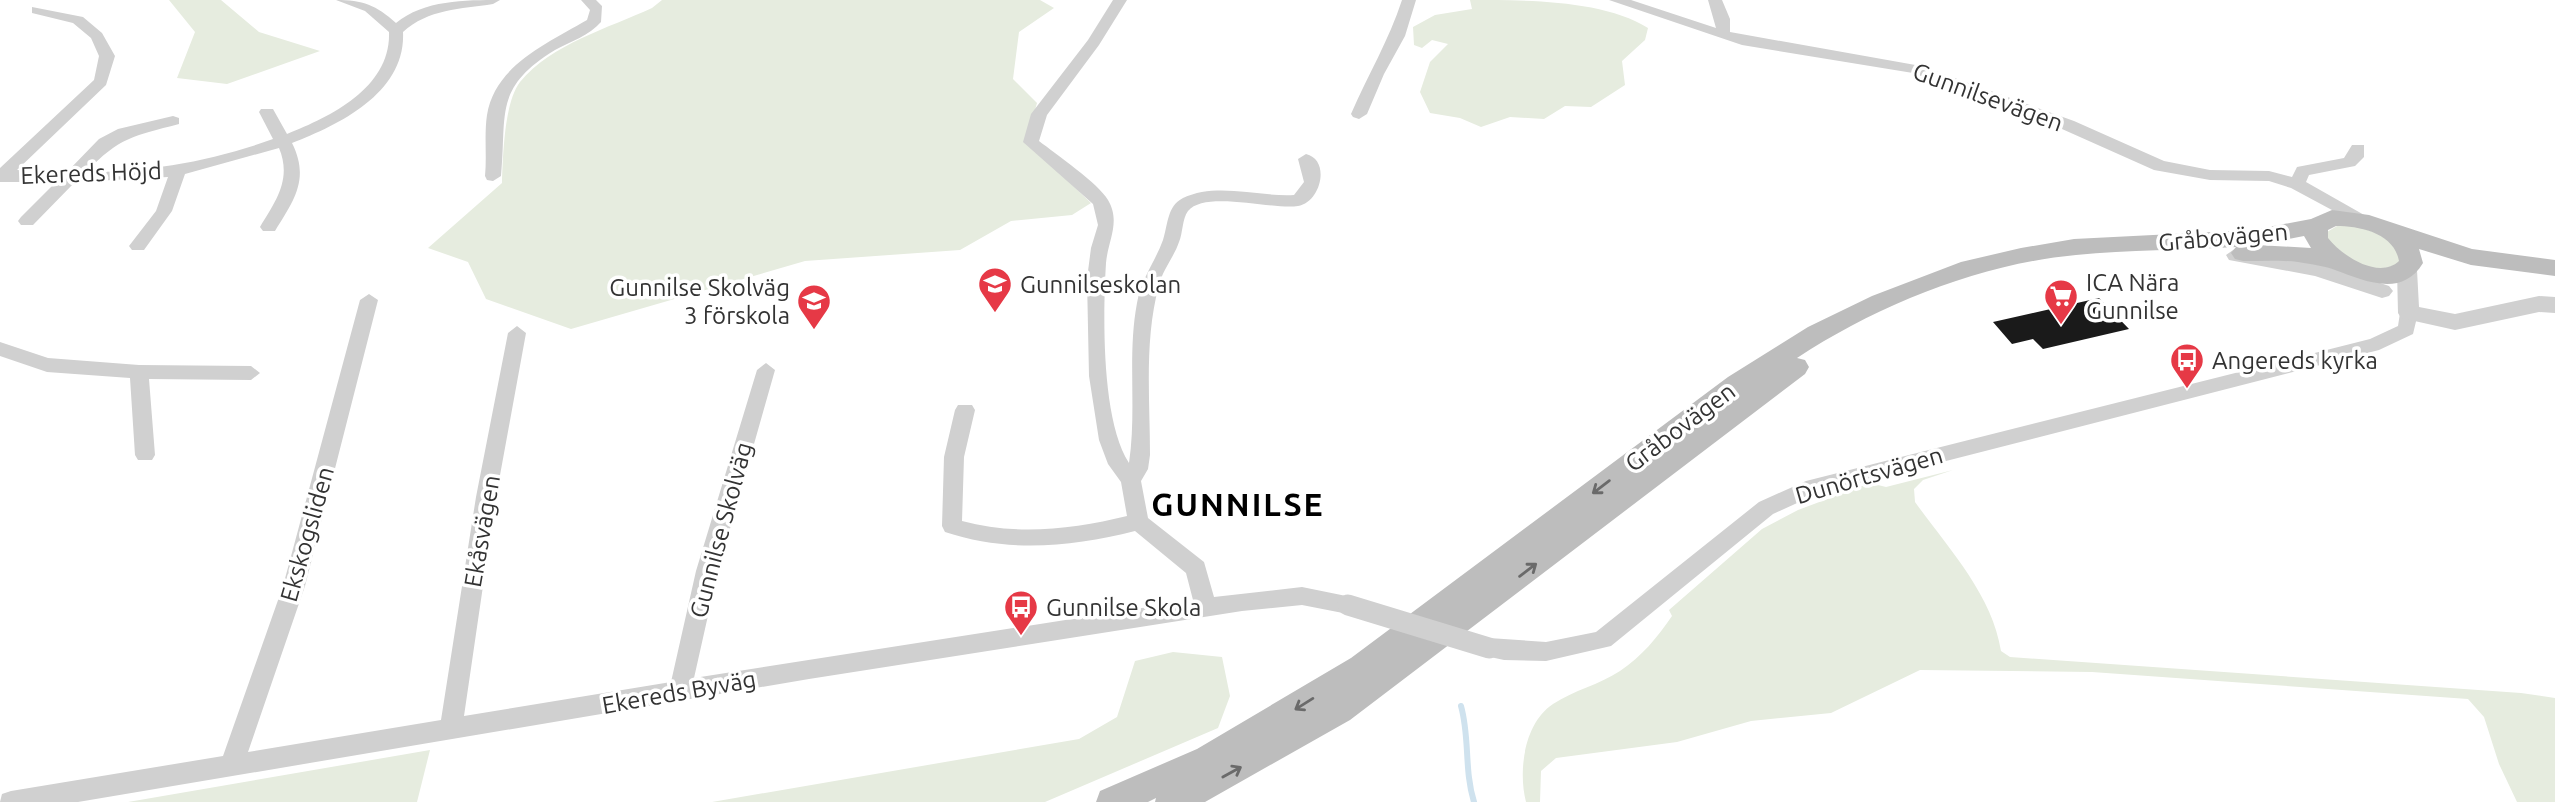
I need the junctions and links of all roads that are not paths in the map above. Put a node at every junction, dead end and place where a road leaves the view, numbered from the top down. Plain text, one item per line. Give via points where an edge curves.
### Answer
1 (343, 0) edge
2 (493, 0) edge
3 (588, 0) edge
4 (1120, 0) edge
5 (1409, 0) edge
6 (1616, 0) edge
7 (1715, 0) edge
8 (370, 8) junction
9 (37, 10) dead end
10 (426, 12) junction
11 (396, 32) junction
12 (1723, 36) junction
13 (267, 112) dead end
14 (1359, 114) dead end
15 (173, 121) dead end
16 (282, 140) junction
17 (2358, 149) dead end
18 (1306, 159) dead end
19 (178, 170) junction
20 (2, 176) edge
21 (493, 176) dead end
22 (69, 177) junction
23 (2297, 184) junction
24 (2314, 194) junction
25 (27, 221) dead end
26 (2319, 224) junction
27 (2374, 225) junction
28 (269, 227) dead end
29 (138, 246) dead end
30 (2233, 254) junction
31 (2339, 262) junction
32 (2409, 266) junction
33 (2555, 268) edge
34 (2363, 273) junction
35 (2555, 274) edge
36 (2382, 291) junction
37 (369, 300) dead end
38 (2555, 305) edge
39 (2408, 310) junction
40 (517, 333) dead end
41 (0, 349) edge
42 (766, 370) dead end
43 (139, 372) junction
44 (251, 373) dead end
45 (965, 410) dead end
46 (145, 455) dead end
47 (1131, 480) junction
48 (1138, 522) junction
49 (1348, 605) joint
50 (1206, 610) junction
51 (680, 692) junction
52 (452, 729) junction
53 (232, 765) junction
54 (11, 802) edge
55 (1112, 802) edge
56 (1171, 802) edge

1 - 8 street
2 - 10 street
3 - 21 street via 597,9 594,22 531,59 501,98
4 - 47 street via 1039,114 1031,142 1100,201 1106,214 1107,232 1098,254 1099,397 1106,435 1120,472
5 - 14 street via 1398,36
6 - 12 street, Gunnilsevägen
7 - 12 street via 1723,19
8 - 10 street
8 - 11 street
9 - 20 street via 78,20 97,36 107,55 101,82
10 - 11 street
11 - 16 street, Ekereds Höjd via 394,61 376,88 332,118
12 - 23 street, Gunnilsevägen via 1916,69 2186,172 2269,176
13 - 16 street
15 - 22 street via 116,136
16 - 19 street, Ekereds Höjd
16 - 28 street via 295,171 290,191
17 - 23 street via 2356,158 2348,162 2303,171
18 - 47 street via 1313,181 1298,200 1205,198 1178,212 1144,309 1140,454
19 - 22 street, Ekereds Höjd
19 - 29 street, Ekereds Höjd via 173,198
20 - 22 street, Ekereds Höjd
22 - 25 street
23 - 24 street, Gunnilsevägen
24 - 26 street
24 - 27 street, Gunnilsevägen
26 - 27 main road, Gråbovägen via 2339,217
26 - 31 main road via 2316,239 2320,247
26 -> 55 main road, Gråbovägen via 2252,238 2074,247 2021,256 1970,268 1881,302 1817,333 1737,384 1362,668 1208,759
27 - 32 main road via 2409,250
27 - 33 main road via 2471,257
30 - 31 main road, Gråbovägen via 2297,254
30 - 36 street via 2318,269
56 -> 30 main road, Gråbovägen via 1339,710 1776,380 1847,337 1919,303 2019,271 2114,258
31 - 34 main road
32 - 34 main road via 2394,275
32 - 35 main road
32 - 39 street
34 - 36 street
36 - 39 street
37 - 53 street, Ekskogsliden via 293,586
38 - 39 street via 2539,304 2455,322
39 - 49 street, Dunörtsvägen, bridge via 2407,328 2372,345 1813,487 1766,508 1604,639 1575,649 1544,653 1489,648
40 - 52 street, Ekåsvägen via 486,496
41 - 43 street via 47,365
42 - 51 street, Gunnilse Skolväg via 707,571
43 - 44 street
43 - 46 street
45 - 48 street via 954,457 952,526 969,533 1038,537 1105,531
47 - 48 street
48 - 50 street via 1196,568
49 - 50 street, Ekereds Byväg via 1289,596
50 - 51 street, Ekereds Byväg
51 - 52 street, Ekereds Byväg
52 - 53 street, Ekereds Byväg
53 - 54 street, Ekereds Byväg

